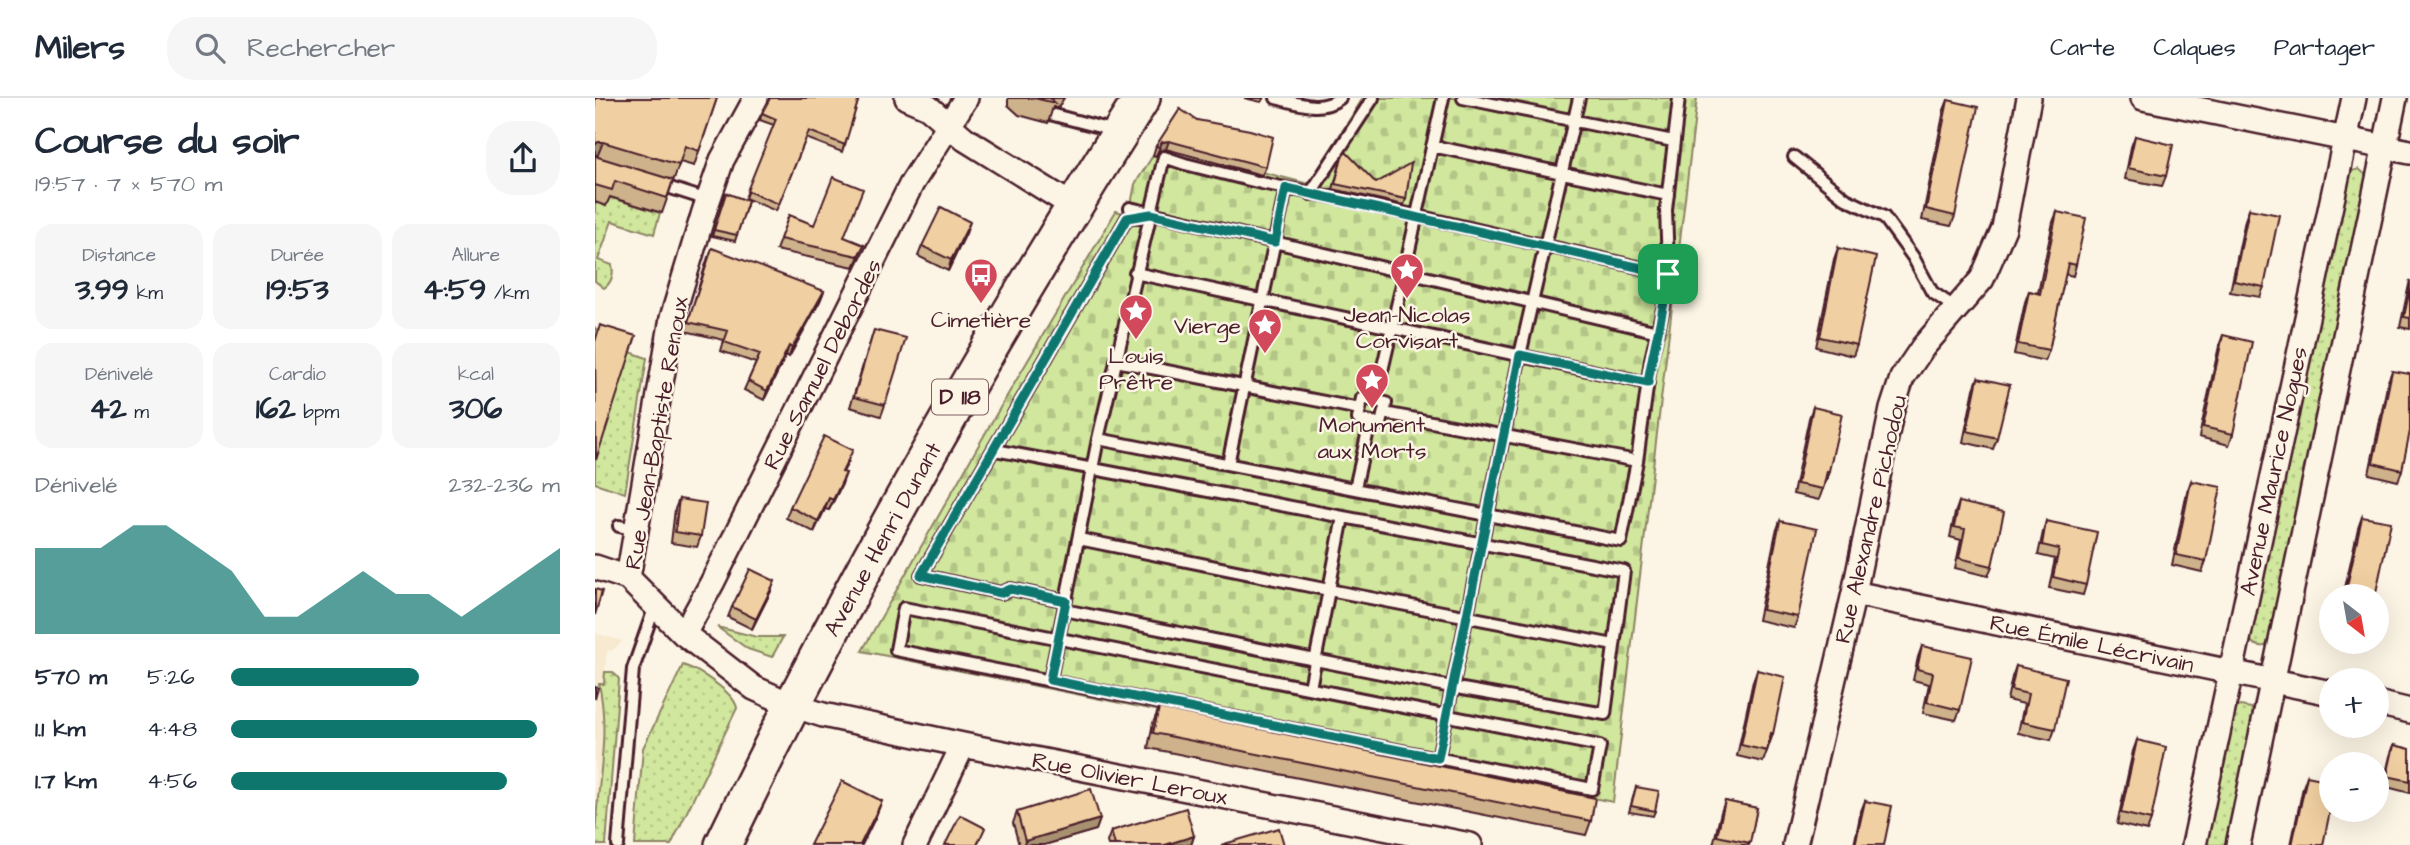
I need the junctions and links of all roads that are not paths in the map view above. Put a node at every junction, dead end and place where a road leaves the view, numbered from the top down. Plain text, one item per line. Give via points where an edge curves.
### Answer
1 (756, 98) edge
2 (907, 98) edge
3 (966, 98) edge
4 (1142, 98) edge
5 (1276, 98) edge
6 (1340, 98) edge
7 (1373, 98) edge
8 (1443, 98) edge
9 (1463, 98) edge
10 (1579, 98) edge
11 (1679, 98) edge
12 (2029, 98) edge
13 (2143, 98) edge
14 (2354, 98) edge
15 (2395, 98) edge
16 (1050, 114) edge
17 (1574, 122) junction
18 (949, 125) junction
19 (1120, 132) junction
20 (2345, 138) junction
21 (1673, 141) junction
22 (1432, 146) junction
23 (2385, 146) junction
24 (2410, 152) edge
25 (1794, 157) dead end
26 (1561, 174) junction
27 (645, 181) edge
28 (1286, 188) junction
29 (1310, 194) junction
30 (1668, 195) junction
31 (708, 200) junction
32 (1073, 206) junction
33 (1130, 208) dead end
34 (1151, 214) junction
35 (1417, 218) junction
36 (1275, 242) junction
37 (1544, 247) junction
38 (1405, 272) junction
39 (1135, 273) junction
40 (1668, 274) junction
41 (1263, 300) junction
42 (1532, 302) junction
43 (1957, 309) junction
44 (1391, 327) junction
45 (1658, 332) junction
46 (1520, 355) junction
47 (1116, 361) junction
48 (1648, 383) junction
49 (1245, 386) junction
50 (1375, 401) junction
51 (1360, 409) junction
52 (1384, 413) junction
53 (1370, 422) junction
54 (1503, 436) junction
55 (1098, 439) junction
56 (995, 450) junction
57 (1637, 461) junction
58 (1228, 464) junction
59 (1092, 470) junction
60 (1355, 488) junction
61 (1486, 513) junction
62 (1343, 517) junction
63 (1079, 539) junction
64 (1480, 545) junction
65 (595, 568) edge
66 (628, 578) junction
67 (1329, 590) junction
68 (1854, 593) junction
69 (1065, 605) junction
70 (655, 606) junction
71 (1465, 616) junction
72 (684, 634) junction
73 (1058, 638) junction
74 (1614, 645) junction
75 (1316, 660) junction
76 (2230, 673) junction
77 (1050, 680) junction
78 (2273, 681) junction
79 (1451, 687) junction
80 (1310, 688) junction
81 (2319, 691) edge
82 (792, 705) junction
83 (2389, 706) edge
84 (2410, 711) edge
85 (1446, 715) junction
86 (963, 745) junction
87 (1438, 758) junction
88 (618, 845) edge
89 (723, 845) edge
90 (915, 845) edge
91 (1470, 845) edge
92 (1795, 845) edge
93 (2194, 845) edge
94 (2238, 845) edge

1 - 31 street, Rue Jean-Baptiste Renoux via 722,160
2 - 18 street via 928,107
3 - 18 street, Rue Samuel Debordes
4 - 19 main road, Avenue Henri Dunant / D 118
5 - 6 lane via 1324,107
7 - 29 lane
8 - 22 lane
9 - 17 lane
10 - 17 lane
11 - 21 lane
12 - 43 street, Rue Alexandre Pichodou via 2004,228 1982,279
13 - 20 street
14 - 20 street, Avenue Maurice Nogues
15 - 23 street, Avenue Maurice Nogues
16 - 19 lane
17 - 21 lane
17 - 26 lane
18 - 32 street
18 - 72 street, Rue Samuel Debordes via 912,183
19 - 32 main road, Avenue Henri Dunant / D 118
20 - 23 street
20 - 76 street, Avenue Maurice Nogues
21 - 30 lane
22 - 26 lane
22 - 35 lane
23 - 24 street
23 - 78 street, Avenue Maurice Nogues
25 - 43 lane via 1846,199 1884,217 1932,292
26 - 30 lane
26 - 37 lane
27 - 31 lane
28 - 29 lane
28 - 34 lane via 1164,157
28 - 36 lane
29 - 35 lane
30 - 40 lane
31 - 66 street, Rue Jean-Baptiste Renoux via 673,318 628,528
32 - 82 main road, Avenue Henri Dunant / D 118 via 972,376
33 - 34 lane
34 - 36 lane
34 - 39 lane
34 - 56 lane via 1127,218
35 - 37 lane
35 - 38 lane
36 - 38 lane
36 - 41 lane
37 - 40 lane
37 - 42 lane
38 - 42 lane
38 - 44 lane
39 - 41 lane
39 - 47 lane
40 - 45 lane
41 - 44 lane
41 - 49 lane
42 - 45 lane
42 - 46 lane
43 - 68 street, Rue Alexandre Pichodou via 1902,378
44 - 46 lane
44 - 50 lane
45 - 48 lane
46 - 48 lane
46 - 54 lane
47 - 49 lane
47 - 55 lane
48 - 57 lane
49 - 51 lane
49 - 58 lane
50 - 51 lane via 1362,398
50 - 52 lane via 1385,403
51 - 53 lane via 1358,419
52 - 53 lane via 1381,424
52 - 54 lane
53 - 60 lane
54 - 57 lane
54 - 61 lane
55 - 58 lane
55 - 59 lane
56 - 59 lane
56 - 69 lane via 921,575 1001,593 1011,589
57 - 61 lane via 1621,541
58 - 60 lane
59 - 62 lane
59 - 63 lane
60 - 61 lane
61 - 64 lane
62 - 64 lane
62 - 67 lane
63 - 67 lane
63 - 69 lane
64 - 71 lane
64 - 74 lane via 1623,571
65 - 66 street
66 - 70 street, Rue Jean-Baptiste Renoux
67 - 71 lane
67 - 75 lane
68 - 76 street, Rue Émile Lécrivain
68 - 92 street, Rue Alexandre Pichodou
69 - 73 lane
69 - 75 lane
70 - 72 street, Rue Jean-Baptiste Renoux
70 - 88 lane via 633,669
71 - 74 lane
71 - 79 lane
72 - 82 street, Rue Jean-Baptiste Renoux via 754,688
73 - 77 lane
73 - 77 lane via 904,608 896,650
73 - 80 lane
74 - 79 lane via 1605,714
75 - 79 lane
75 - 80 lane
76 - 78 street, Rue Émile Lécrivain
76 - 93 street, Avenue Maurice Nogues
77 - 87 lane
78 - 81 street, Rue Émile Lécrivain
78 - 94 street, Avenue Maurice Nogues
79 - 85 lane
80 - 85 lane
82 - 86 street, Rue Olivier Leroux
82 - 89 main road, Avenue Henri Dunant / D 118
83 - 84 street
85 - 87 lane
85 - 87 lane via 1600,746 1591,789
86 - 90 street
86 - 91 street, Rue Olivier Leroux

